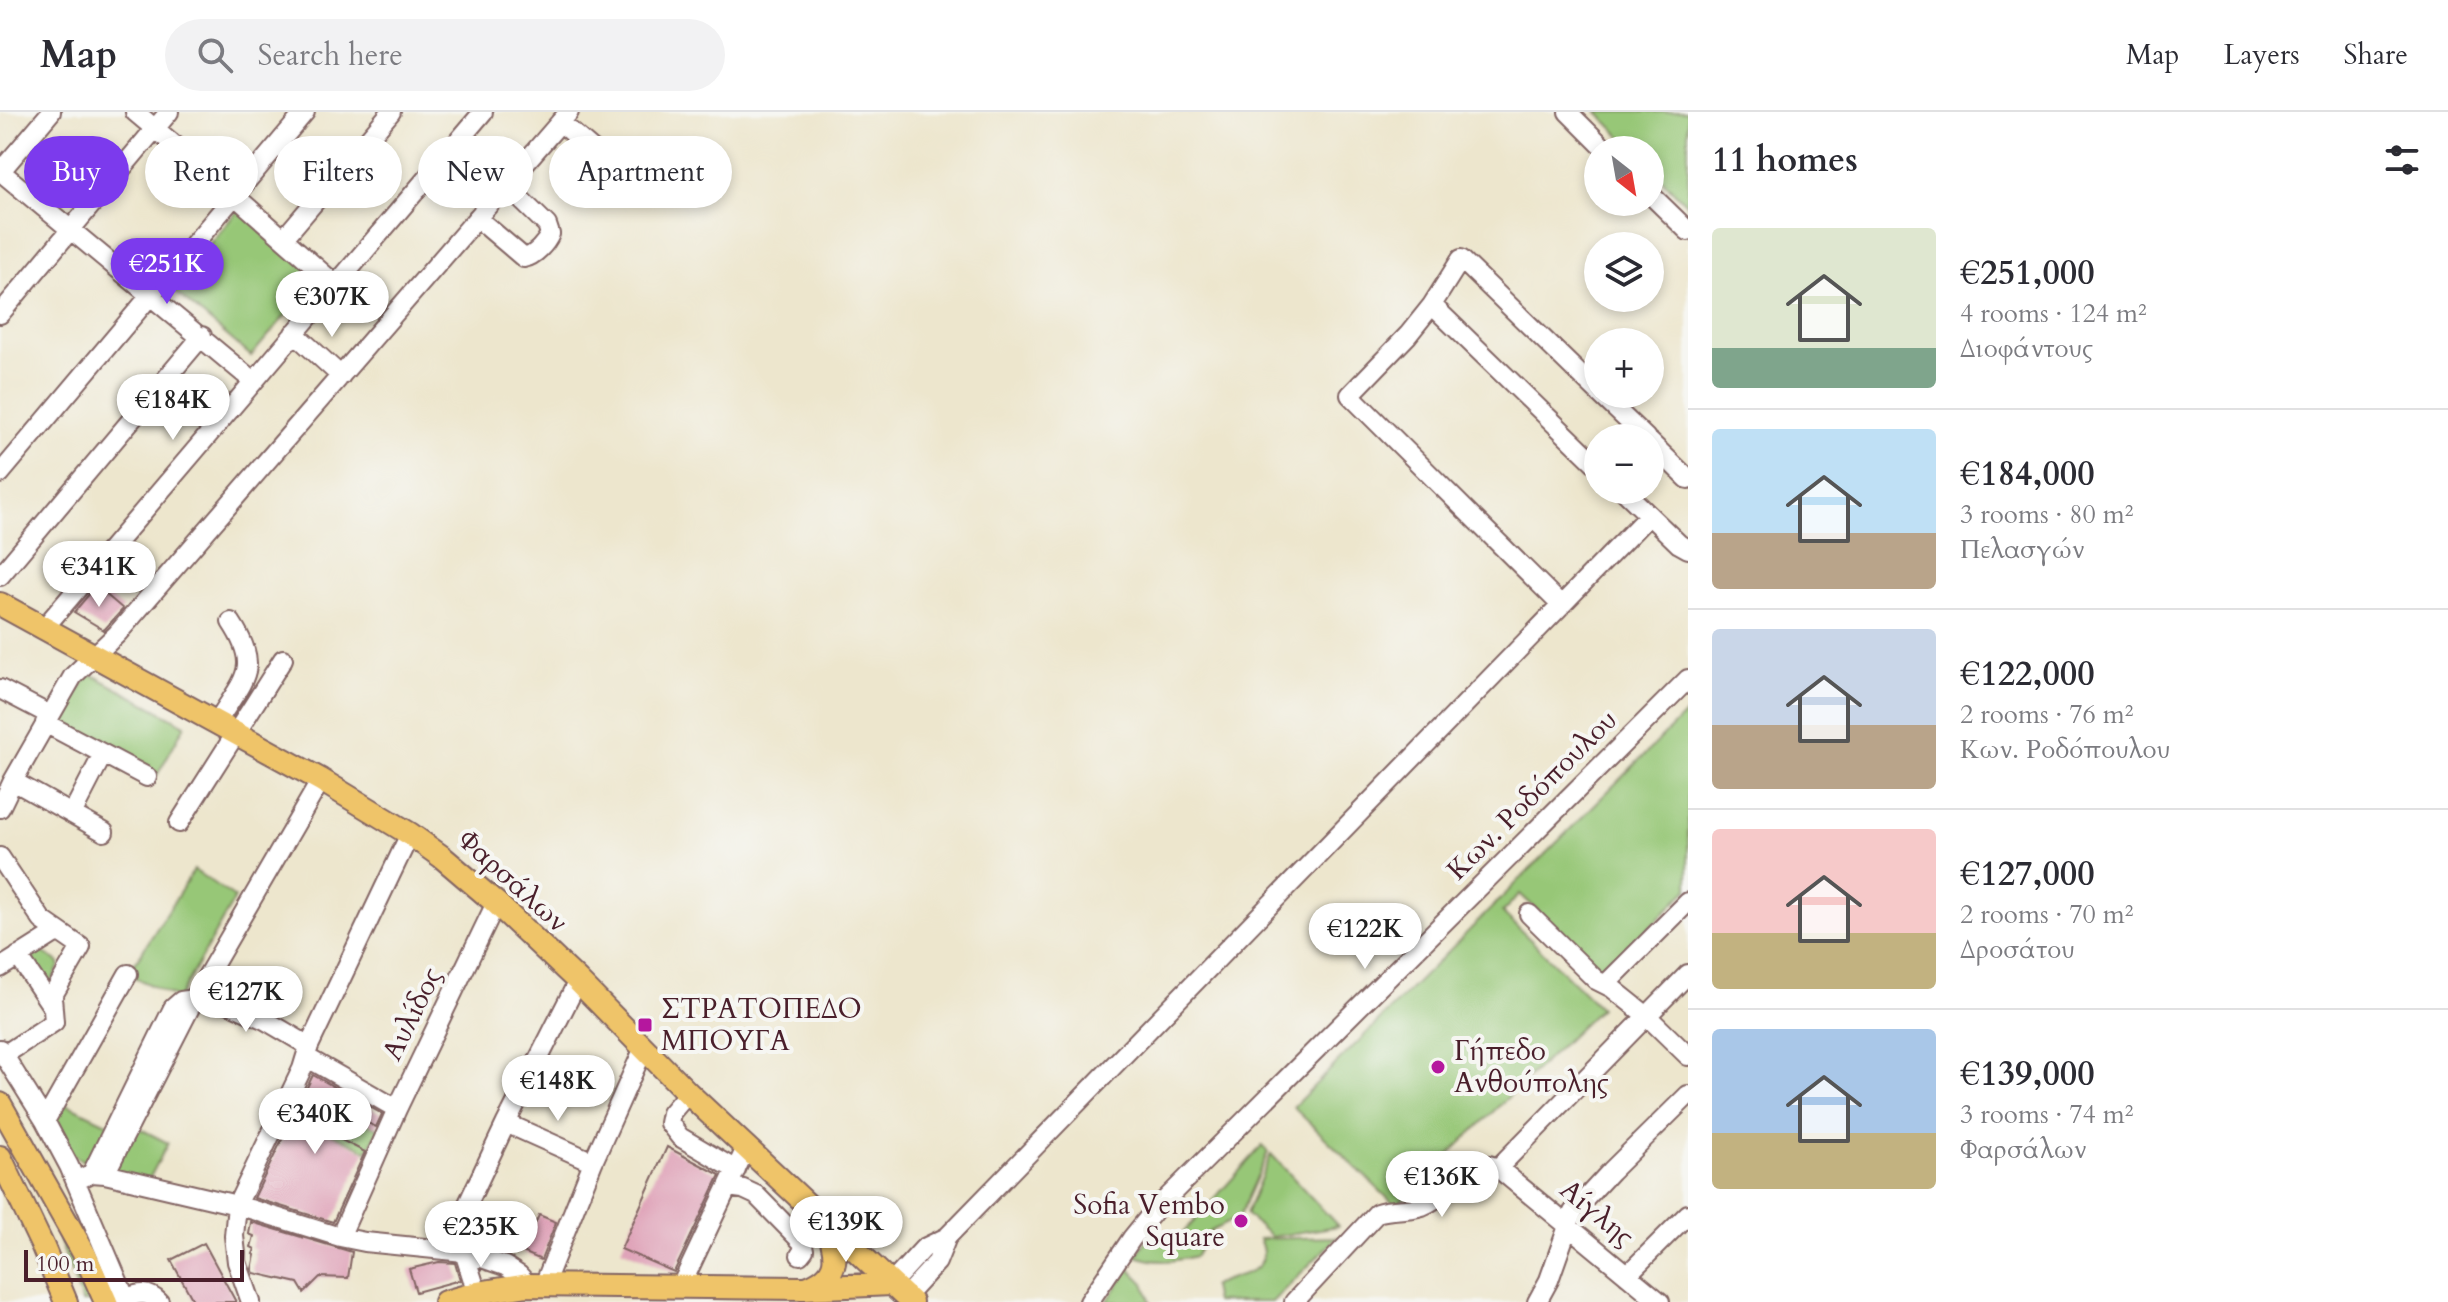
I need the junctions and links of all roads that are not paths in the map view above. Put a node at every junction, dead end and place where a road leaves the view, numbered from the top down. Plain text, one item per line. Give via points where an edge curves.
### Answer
1 (51, 112) edge
2 (135, 112) edge
3 (169, 112) edge
4 (305, 112) edge
5 (391, 112) edge
6 (483, 112) edge
7 (1568, 112) edge
8 (564, 117) edge
9 (155, 129) junction
10 (163, 136) edge
11 (583, 136) edge
12 (1592, 136) edge
13 (533, 153) edge
14 (258, 167) edge
15 (0, 172) edge
16 (223, 208) edge
17 (249, 208) edge
18 (486, 208) edge
19 (530, 208) edge
20 (1664, 208) edge
21 (477, 218) junction
22 (71, 229) junction
23 (1688, 231) edge
24 (284, 238) junction
25 (336, 285) junction
26 (150, 293) junction
27 (1432, 305) junction
28 (0, 314) edge
29 (294, 333) junction
30 (202, 336) junction
31 (341, 376) junction
32 (1584, 378) edge
33 (253, 381) junction
34 (1615, 408) edge
35 (1631, 424) edge
36 (1584, 452) edge
37 (1664, 456) edge
38 (0, 474) edge
39 (1688, 479) edge
40 (1638, 504) edge
41 (1649, 515) junction
42 (1688, 549) edge
43 (0, 576) edge
44 (0, 604) edge
45 (1561, 605) junction
46 (231, 622) dead end
47 (44, 628) junction
48 (96, 656) junction
49 (283, 659) dead end
50 (1688, 679) edge
51 (0, 689) edge
52 (48, 719) junction
53 (217, 722) junction
54 (238, 734) junction
55 (103, 754) junction
56 (147, 777) dead end
57 (321, 780) junction
58 (4, 794) edge
59 (72, 814) junction
60 (179, 823) dead end
61 (104, 832) dead end
62 (410, 834) junction
63 (0, 857) edge
64 (1688, 902) edge
65 (496, 903) junction
66 (1529, 914) dead end
67 (57, 932) junction
68 (18, 956) junction
69 (0, 968) edge
70 (128, 974) dead end
71 (1688, 974) edge
72 (578, 981) junction
73 (1606, 984) junction
74 (197, 995) junction
75 (51, 1005) junction
76 (1647, 1016) junction
77 (644, 1048) junction
78 (307, 1051) junction
79 (2, 1052) edge
80 (1688, 1056) edge
81 (688, 1093) junction
82 (1688, 1095) edge
83 (0, 1104) edge
84 (397, 1109) junction
85 (45, 1121) junction
86 (506, 1123) junction
87 (746, 1148) junction
88 (0, 1157) edge
89 (593, 1162) junction
90 (1498, 1168) junction
91 (91, 1176) junction
92 (732, 1178) junction
93 (237, 1205) junction
94 (1688, 1214) edge
95 (826, 1222) junction
96 (1567, 1224) junction
97 (340, 1237) junction
98 (455, 1251) junction
99 (800, 1255) dead end
100 (1627, 1275) junction
101 (536, 1285) junction
102 (680, 1288) junction
103 (804, 1288) junction
104 (902, 1294) edge
105 (487, 1295) edge
106 (704, 1295) edge
107 (120, 1301) edge
108 (66, 1302) edge
109 (159, 1302) edge
110 (251, 1302) edge
111 (445, 1302) edge
112 (1089, 1302) edge
113 (1294, 1302) edge
114 (1537, 1302) edge
115 (1660, 1302) edge

1 - 15 street
2 - 9 street
3 - 9 street
4 - 14 street
5 - 24 street
6 - 25 street
7 - 12 street
8 - 11 street
8 - 13 street
9 - 10 street
9 - 22 street
15 - 22 street
16 - 26 street
17 - 24 street
18 - 21 street
19 - 21 street via 550,234 524,258
20 - 23 street
21 - 31 street
22 - 26 street
22 - 28 street
24 - 25 street
25 - 29 street
26 - 30 street
26 - 38 street
27 - 32 street via 1461,259
27 - 36 street
27 - 45 street via 1350,395
29 - 31 street
29 - 33 street
30 - 33 street
30 - 43 street
31 - 48 street
33 - 47 street
34 - 35 street
37 - 39 street
40 - 41 street
41 - 42 street
41 - 45 street
44 - 47 main road, Φαρσάλων
45 - 104 street via 947,1237 924,1248
46 - 53 street via 244,641 248,667
47 - 48 main road, Φαρσάλων
48 - 52 street via 73,676
48 - 53 main road, Φαρσάλων
49 - 54 street
50 - 112 street, Κων. Ροδόπουλου via 1154,1211
51 - 52 street
52 - 55 street
52 - 58 street
53 - 54 main road, Φαρσάλων
54 - 57 main road, Φαρσάλων
54 - 60 street
55 - 56 street
55 - 59 street
57 - 62 main road, Φαρσάλων
57 - 74 street
58 - 59 street
59 - 61 street
62 - 65 main road, Φαρσάλων
62 - 78 street
63 - 67 street via 42,920
64 - 73 street
65 - 72 main road, Φαρσάλων
65 - 84 street, Αυλίδος
66 - 73 street
67 - 68 street
67 - 75 street via 81,947
68 - 69 street
68 - 75 street
70 - 85 street
71 - 76 street
72 - 77 main road, Φαρσάλων
72 - 86 street
73 - 76 street
74 - 78 street via 265,1020
74 - 91 street
75 - 79 street via 51,1026
76 - 80 street
76 - 90 street
77 - 81 main road, Φαρσάλων
77 - 89 street
78 - 84 street via 315,1064
78 - 93 street
79 - 85 street
81 - 87 main road, Φαρσάλων
81 - 92 street via 669,1123
82 - 96 street
83 - 107 main road via 85,1255
84 - 97 street, Αυλίδος
85 - 91 street
86 - 89 street
86 - 98 street
87 - 92 street
87 - 95 main road, Φαρσάλων
88 - 108 main road
89 - 101 street
90 - 96 street, Αίγλης
90 - 113 street via 1480,1167 1422,1206 1377,1213
91 - 93 street
91 - 107 street
92 - 99 street via 802,1242
92 - 102 street
93 - 97 street
93 - 110 street via 237,1262
94 - 100 street
95 - 103 main road via 834,1263 827,1277
95 - 104 main road, Φαρσάλων
96 - 100 street, Αίγλης
96 - 114 street
97 - 98 street
98 - 101 street via 505,1266
98 - 105 street
100 - 115 street, Αίγλης
101 - 102 main road
101 - 105 main road
102 - 106 main road
103 - 104 main road
103 - 106 main road
105 - 111 main road
107 - 109 street via 138,1293

